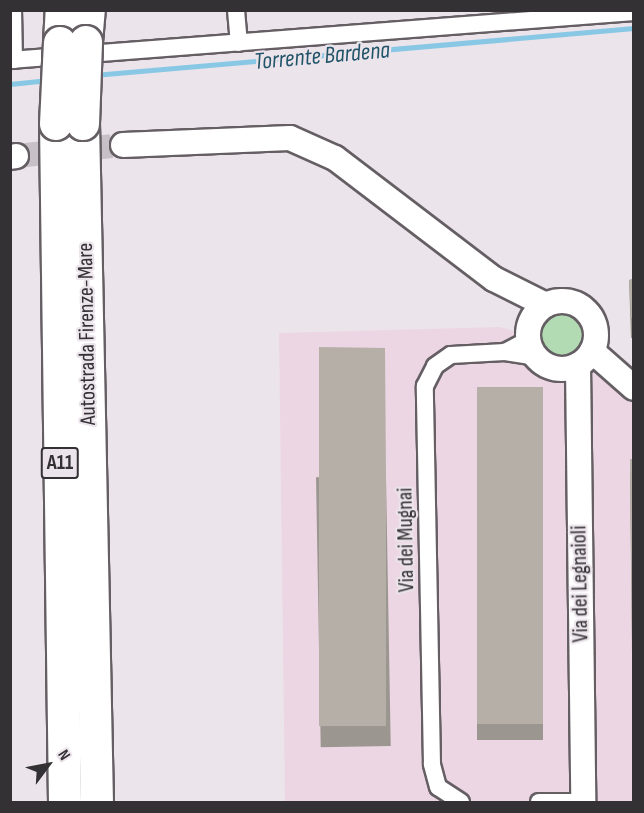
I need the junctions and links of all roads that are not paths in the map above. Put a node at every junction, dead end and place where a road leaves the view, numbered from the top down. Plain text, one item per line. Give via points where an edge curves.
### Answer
1 (13, 10) edge
2 (62, 10) edge
3 (89, 10) edge
4 (236, 10) edge
5 (633, 12) edge
6 (73, 42) junction
7 (239, 43) junction
8 (12, 60) edge
9 (69, 124) junction
10 (123, 145) tunnel mouth
11 (535, 331) junction
12 (585, 358) junction
13 (633, 388) edge
14 (65, 802) edge
15 (97, 802) edge
16 (461, 802) edge
17 (539, 802) edge
18 (582, 802) edge

1 - 8 street
2 - 6 highway, Autostrada Firenze-Mare / A11
3 - 6 highway, Autostrada Firenze-Mare / A11
4 - 7 street
5 - 7 street
6 - 9 highway, Autostrada Firenze-Mare / A11, bridge
7 - 8 street
9 - 14 highway, Autostrada Firenze-Mare / A11
9 - 15 highway, Autostrada Firenze-Mare / A11
10 - 11 street via 290,138 372,183 494,279
11 - 12 street via 551,367
11 - 12 street via 573,303 588,314 596,332
11 - 16 street, Via dei Mugnai via 505,352 452,355 435,366 425,386 432,764 438,786
12 - 13 street
12 - 18 street, Via dei Legnaioli
17 - 18 street

